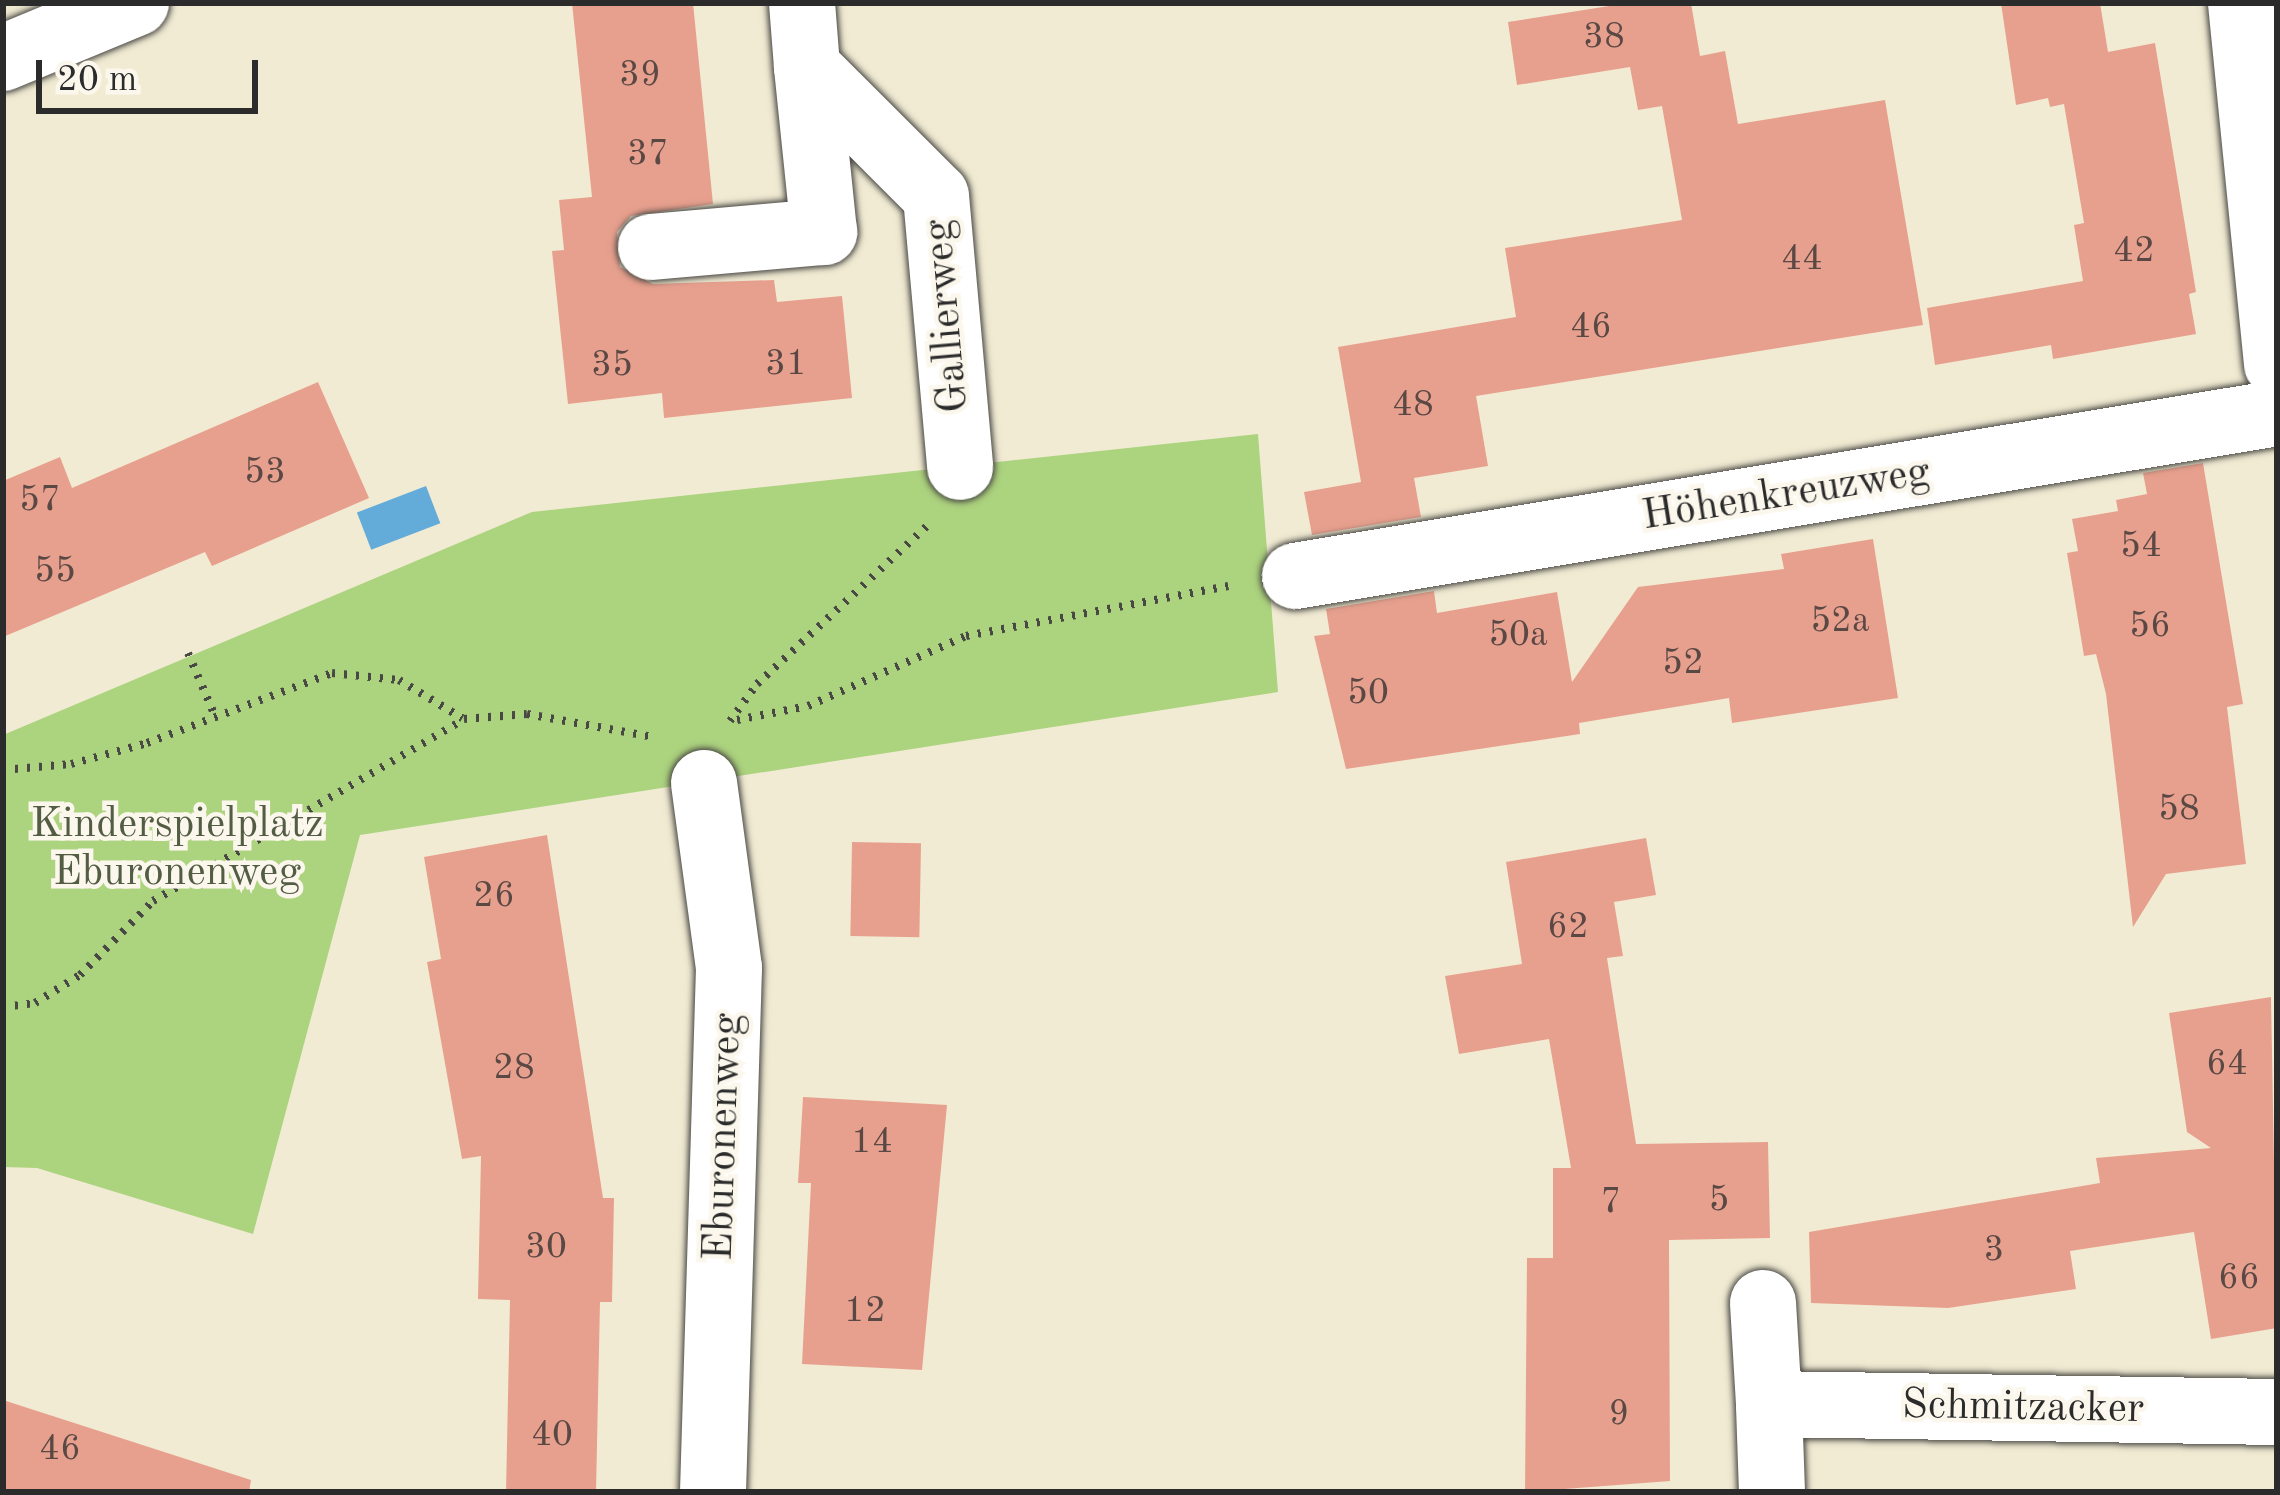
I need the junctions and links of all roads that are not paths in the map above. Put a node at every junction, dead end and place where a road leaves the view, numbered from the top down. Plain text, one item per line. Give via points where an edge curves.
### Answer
1 (136, 3) edge
2 (802, 3) edge
3 (2241, 3) edge
4 (3, 58) edge
5 (807, 67) junction
6 (651, 248) dead end
7 (2277, 364) edge
8 (2277, 413) edge
9 (960, 467) road end
10 (1294, 576) road end
11 (699, 753) road end
12 (1763, 1303) dead end
13 (1769, 1404) junction
14 (2277, 1412) edge
15 (713, 1492) edge
16 (1772, 1492) edge

1 - 4 street
2 - 5 street
3 - 7 street
5 - 6 street via 824,232
5 - 9 street, Gallierweg via 936,196
8 - 10 street, Höhenkreuzweg
11 - 15 street, Eburonenweg via 729,968
12 - 13 street
13 - 14 street, Schmitzacker
13 - 16 street

